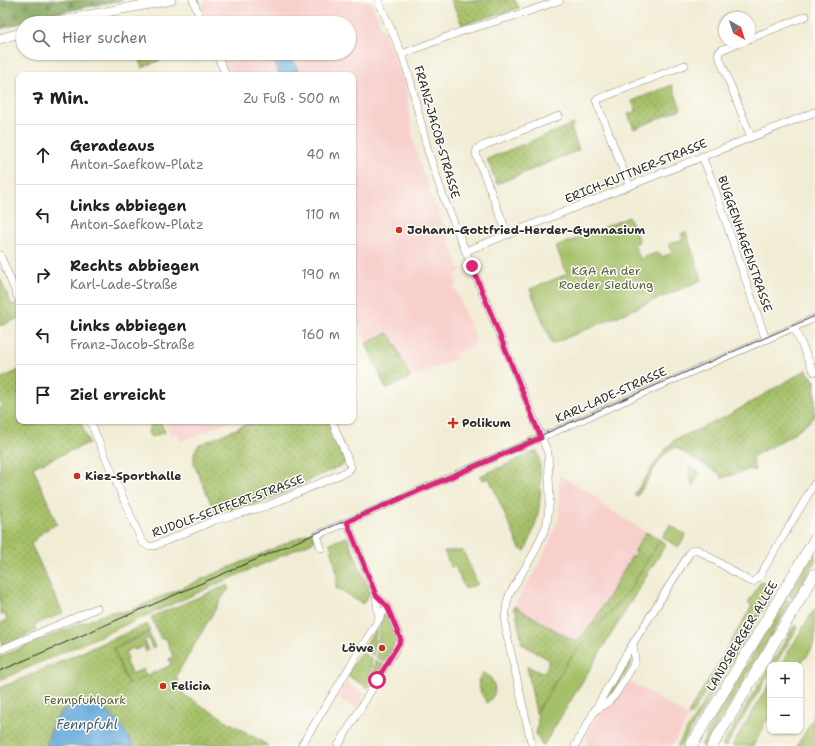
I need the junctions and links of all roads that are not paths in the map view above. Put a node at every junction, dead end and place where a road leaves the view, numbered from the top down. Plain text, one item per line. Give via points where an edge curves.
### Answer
1 (170, 0) edge
2 (193, 0) edge
3 (378, 0) edge
4 (560, 0) edge
5 (86, 16) edge
6 (199, 16) edge
7 (806, 16) dead end
8 (16, 34) edge
9 (755, 37) edge
10 (0, 39) edge
11 (726, 48) edge
12 (402, 54) junction
13 (219, 60) edge
14 (684, 64) dead end
15 (225, 72) edge
16 (815, 112) edge
17 (559, 116) dead end
18 (750, 137) junction
19 (702, 156) junction
20 (629, 185) junction
21 (508, 235) junction
22 (466, 251) junction
23 (0, 255) edge
24 (16, 293) edge
25 (815, 318) edge
26 (794, 327) junction
27 (766, 340) junction
28 (815, 372) edge
29 (91, 424) edge
30 (333, 424) edge
31 (541, 438) junction
32 (815, 483) edge
33 (347, 522) junction
34 (815, 538) edge
35 (321, 548) dead end
36 (815, 574) edge
37 (376, 595) junction
38 (387, 606) junction
39 (97, 608) dead end
40 (379, 618) junction
41 (633, 645) junction
42 (0, 650) edge
43 (594, 711) junction
44 (301, 746) edge
45 (338, 746) edge
46 (532, 746) edge
47 (575, 746) edge
48 (691, 746) edge
49 (712, 746) edge

1 - 5 main road
2 - 6 street
3 - 12 street, FRANZ-JACOB-STRASSE
4 - 12 street via 524,14 460,32
7 - 9 street
8 - 10 main road
11 - 18 street via 718,54
12 - 22 street, FRANZ-JACOB-STRASSE via 443,196
13 - 15 street
14 - 20 street via 596,100
16 - 18 street, ERICH-KUTTNER-STRASSE
17 - 21 street via 477,150 476,154
18 - 19 street, ERICH-KUTTNER-STRASSE
19 - 20 street, ERICH-KUTTNER-STRASSE
19 - 27 street, BUGGENHAGENSTRASSE
20 - 21 street, ERICH-KUTTNER-STRASSE
21 - 22 street, ERICH-KUTTNER-STRASSE
22 - 31 street, FRANZ-JACOB-STRASSE
23 - 24 street
25 - 26 street, KARL-LADE-STRASSE
26 - 27 street, KARL-LADE-STRASSE
26 - 28 street
27 - 31 street, KARL-LADE-STRASSE
29 - 30 street, RUDOLF-SEIFFERT-STRASSE via 142,542 154,546 215,520 267,506 348,471 351,467
31 - 33 street, KARL-LADE-STRASSE
31 - 46 street, FRANZ-JACOB-STRASSE via 548,453 548,516 534,553 510,593 505,618
32 - 41 street, LANDSBERGER ALLEE via 759,577 753,582 747,580 700,551 691,551
33 - 35 street, KARL-LADE-STRASSE via 317,535
33 - 37 street
34 - 48 main road, LANDSBERGER ALLEE
36 - 49 main road
37 - 38 street
37 - 40 street
38 - 40 street
38 - 45 street via 401,640
39 - 42 street
40 - 44 street
41 - 43 street, LANDSBERGER ALLEE
41 - 43 street, LANDSBERGER ALLEE via 633,666 611,700
43 - 47 street, LANDSBERGER ALLEE

